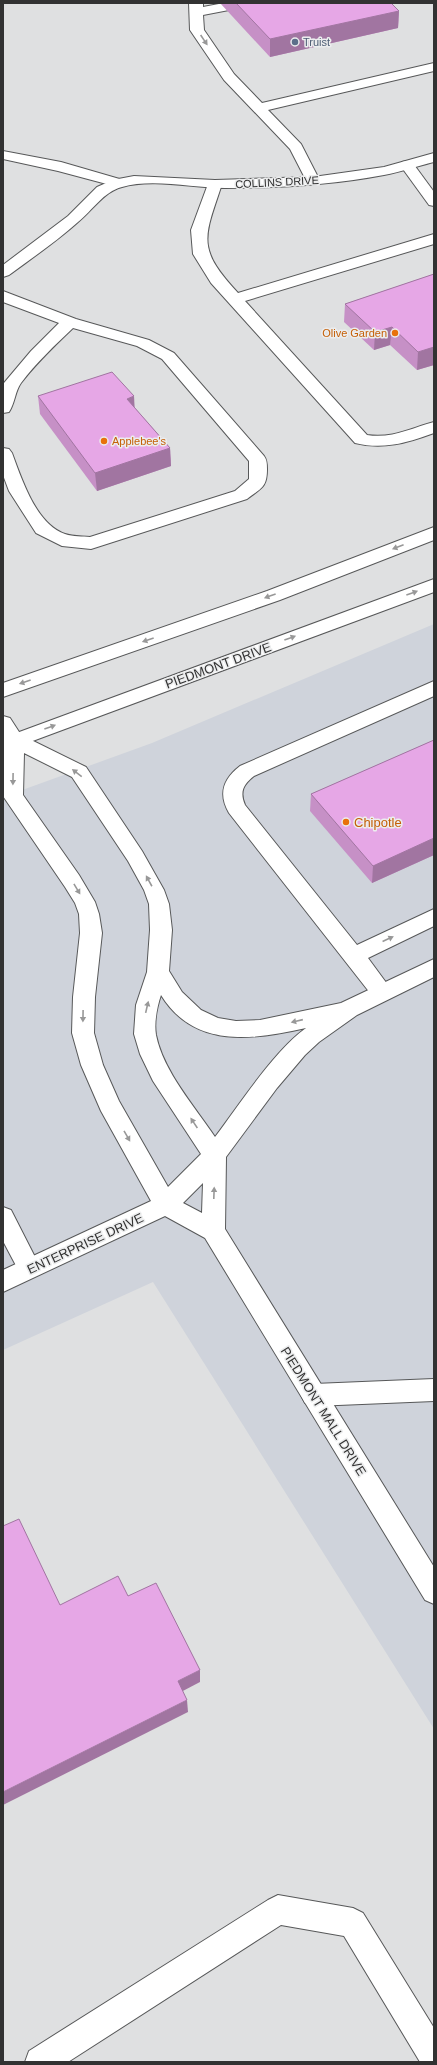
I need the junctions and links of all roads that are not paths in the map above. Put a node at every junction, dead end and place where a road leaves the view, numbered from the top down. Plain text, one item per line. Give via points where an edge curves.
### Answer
1 (224, 7) dead end
2 (196, 8) edge
3 (434, 67) edge
4 (258, 108) junction
5 (3, 155) edge
6 (434, 157) edge
7 (408, 165) junction
8 (313, 181) junction
9 (118, 183) junction
10 (215, 184) junction
11 (434, 202) edge
12 (434, 239) edge
13 (3, 272) edge
14 (3, 296) edge
15 (236, 299) junction
16 (70, 322) junction
17 (3, 408) edge
18 (434, 427) edge
19 (3, 453) edge
20 (434, 533) edge
21 (434, 585) edge
22 (434, 688) edge
23 (3, 690) edge
24 (7, 736) edge
25 (434, 917) edge
26 (353, 956) junction
27 (434, 967) edge
28 (158, 972) junction
29 (382, 992) junction
30 (349, 1009) junction
31 (215, 1156) junction
32 (166, 1206) junction
33 (3, 1217) edge
34 (213, 1231) junction
35 (29, 1268) junction
36 (3, 1281) edge
37 (434, 1390) edge
38 (314, 1395) junction
39 (434, 1591) edge
40 (434, 2056) edge
41 (40, 2062) edge

1 - 2 street
2 -> 4 street via 197,30 229,77
3 - 4 street
4 - 8 street via 296,147
5 - 9 street via 36,160
6 - 7 street, COLLINS DRIVE
7 - 8 street, COLLINS DRIVE via 385,171
7 - 11 street
8 - 10 street, COLLINS DRIVE
9 - 10 street, COLLINS DRIVE via 157,180
9 - 13 street via 102,190 73,219
10 - 15 street via 199,230 201,254 217,280
12 - 15 street
14 - 16 street
15 - 18 street via 361,439 377,443 396,440
16 - 17 street via 37,354 12,384
16 - 19 street via 143,343 168,356 258,460 258,481 241,495 91,544 62,540 42,529 18,490
20 -> 23 street via 173,632
24 -> 21 street, PIEDMONT DRIVE
22 - 26 street via 247,770 231,788 236,808
28 -> 24 street via 161,930 159,904 149,879 135,856 79,772
24 -> 32 street via 12,796 85,902 91,933 83,1025 90,1059 109,1104
26 -> 25 street
26 - 29 street
27 - 29 street
30 -> 28 street via 261,1028 224,1029 206,1023 190,1013 170,993
31 -> 28 street via 161,1075 151,1054 144,1028 147,1005
29 - 30 street
30 - 31 street via 297,1049 269,1082
31 - 32 street
34 -> 31 street
32 - 34 street
32 - 35 street, ENTERPRISE DRIVE
33 - 35 street
34 - 38 street, PIEDMONT MALL DRIVE
35 - 36 street, ENTERPRISE DRIVE
37 - 38 street
38 - 39 street, PIEDMONT MALL DRIVE
40 - 41 street via 353,1923 278,1910

